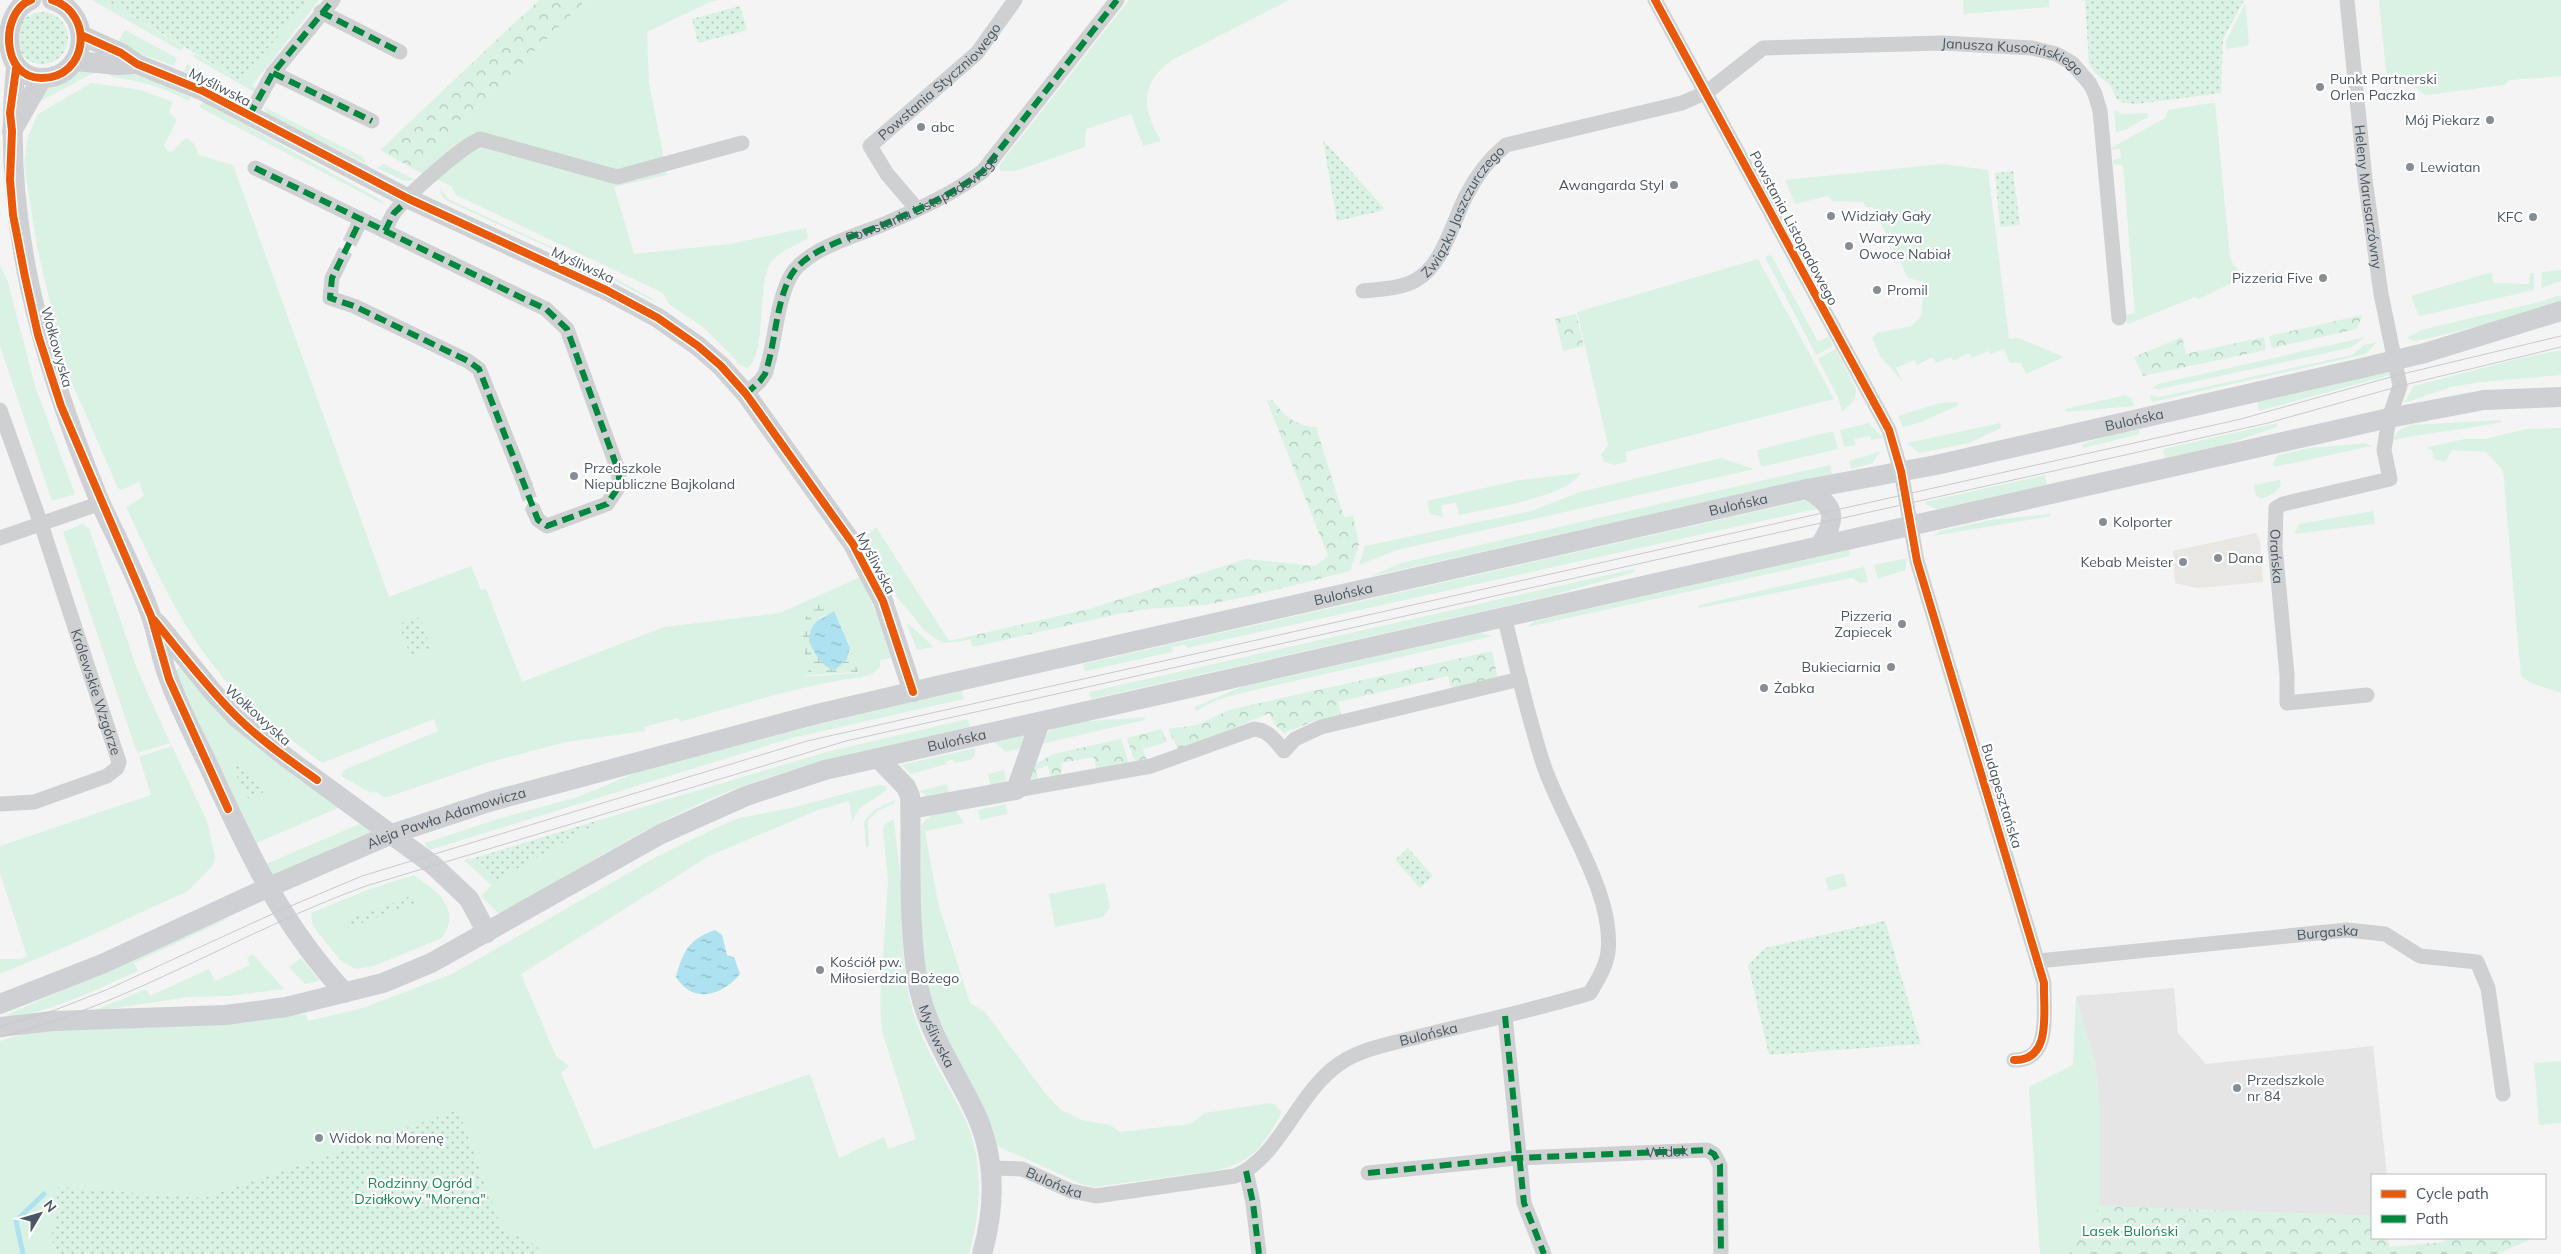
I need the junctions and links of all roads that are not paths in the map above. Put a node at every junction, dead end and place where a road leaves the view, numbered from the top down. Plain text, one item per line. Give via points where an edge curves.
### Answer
1 (28, 0) edge
2 (333, 0) edge
3 (1015, 0) edge
4 (1116, 0) edge
5 (1655, 0) edge
6 (2348, 0) edge
7 (59, 1) edge
8 (4, 10) edge
9 (321, 12) junction
10 (82, 35) junction
11 (400, 52) dead end
12 (75, 60) junction
13 (136, 64) junction
14 (16, 69) junction
15 (273, 73) junction
16 (42, 78) junction
17 (1707, 92) junction
18 (249, 116) junction
19 (372, 121) dead end
20 (12, 132) junction
21 (742, 144) dead end
22 (255, 168) dead end
23 (408, 199) junction
24 (917, 209) junction
25 (362, 219) junction
26 (386, 231) junction
27 (354, 234) tunnel mouth
28 (339, 264) tunnel mouth
29 (1363, 291) dead end
30 (2561, 311) edge
31 (2119, 318) dead end
32 (2394, 361) junction
33 (746, 394) junction
34 (2561, 396) edge
35 (0, 410) edge
36 (2389, 418) junction
37 (1901, 471) junction
38 (525, 485) tunnel mouth
39 (1807, 490) junction
40 (101, 503) junction
41 (533, 509) tunnel mouth
42 (40, 524) junction
43 (1909, 525) junction
44 (0, 538) edge
45 (1820, 544) junction
46 (151, 616) junction
47 (1504, 616) junction
48 (1520, 679) junction
49 (913, 692) junction
50 (2366, 695) dead end
51 (1040, 722) junction
52 (878, 758) junction
53 (1016, 790) junction
54 (0, 804) edge
55 (911, 809) junction
56 (392, 834) junction
57 (267, 888) junction
58 (487, 933) junction
59 (2038, 961) junction
60 (345, 993) junction
61 (0, 1004) edge
62 (1505, 1016) junction
63 (0, 1027) edge
64 (2014, 1060) dead end
65 (2503, 1094) dead end
66 (1517, 1158) junction
67 (991, 1168) junction
68 (1246, 1171) junction
69 (1368, 1173) dead end
70 (982, 1254) edge
71 (1259, 1254) edge
72 (1544, 1254) edge
73 (1721, 1254) edge

1 - 8 main road
2 - 9 street
3 - 24 street, Powstania Styczniowego via 978,54 870,146 886,174
4 - 24 street, Powstania Listopadowego via 983,171
5 - 17 street, Powstania Listopadowego
6 - 32 street, Heleny Marusarzówny via 2365,179
7 - 10 main road via 76,18
8 - 14 main road via 3,50
9 - 11 street
9 - 15 street
10 - 12 main road
10 - 13 main road, Myśliwska via 121,53
12 - 13 main road, Myśliwska
12 - 16 main road via 61,74
13 - 18 main road, Myśliwska via 175,78
14 - 16 main road
14 - 20 main road, Wołkowyska via 10,113
15 - 18 street
15 - 19 street
16 - 20 main road, Wołkowyska
17 - 29 street, Związku Jaszczurczego via 1682,103 1506,145 1485,165 1466,195 1440,253 1428,271 1409,283
17 - 31 street, Janusza Kusocińskiego via 1759,50 1781,46 1943,43 2034,48 2066,58 2094,89 2098,105
17 - 37 street, Powstania Listopadowego via 1889,430
18 - 23 main road, Myśliwska
20 - 40 main road, Wołkowyska via 10,180 13,214 38,335 61,406
21 - 23 street via 617,176 480,139 467,144
22 - 25 street
23 - 26 street via 394,213
23 - 33 main road, Myśliwska via 634,304 698,346
24 - 33 street, Powstania Listopadowego via 821,251 799,265 784,291 765,374
25 - 26 street
25 - 27 street
26 - 41 street via 546,309 567,329 618,470 620,485 608,504 547,526 538,520
28 - 38 street via 332,278 330,298 354,306 479,369
30 - 32 main road, Bulońska
32 - 36 street, Heleny Marusarzówny via 2400,386
32 - 37 main road, Bulońska
33 - 49 main road, Myśliwska via 825,502 872,576
34 - 36 main road, Bulońska via 2484,400
35 - 42 street, Królewskie Wzgórze
36 - 43 main road, Bulońska
36 - 50 street, Orańska via 2384,450 2390,479 2290,501 2276,508 2274,520 2287,703
37 - 39 main road, Bulońska
37 - 43 street, Powstania Listopadowego
39 - 45 main road via 1822,498 1830,510 1830,531
39 - 49 main road, Bulońska
40 - 42 street
40 - 46 main road, Wołkowyska
42 - 44 street
42 - 54 street, Królewskie Wzgórze via 119,762 108,776 43,799 25,804
43 - 45 main road, Bulońska
43 - 59 street, Budapesztańska via 1917,561
45 - 47 main road, Bulońska
46 - 56 main road, Wołkowyska via 236,717
46 - 57 main road, Wołkowyska via 169,679
47 - 48 street, Bulońska
47 - 51 main road, Bulońska
48 - 53 street via 1321,727 1295,739 1284,750 1262,729 1254,729 1151,766
48 - 62 street, Bulońska via 1542,761 1586,859 1607,920 1609,938 1607,959 1590,993
49 - 56 main road, Aleja Pawła Adamowicza via 492,801
51 - 52 main road, Bulońska
51 - 53 main road
52 - 55 main road, Myśliwska via 906,787
52 - 58 main road via 787,781 708,812 653,838
53 - 55 main road
55 - 67 main road, Myśliwska via 914,954 920,990 928,1018 978,1120
56 - 57 main road, Aleja Pawła Adamowicza
56 - 58 main road, Wołkowyska via 457,886 469,900
57 - 60 main road, Wołkowyska via 306,948
57 - 61 main road, Aleja Pawła Adamowicza via 102,964
58 - 60 main road via 431,964 383,983
59 - 64 street, Budapesztańska via 2044,983 2043,1041 2034,1054 2024,1060
59 - 65 street, Burgaska via 2347,930 2385,934 2420,956 2477,962 2488,988
60 - 63 main road via 286,1007 226,1015 100,1018
62 - 66 street
62 - 68 street, Bulońska via 1396,1042 1346,1059 1314,1085 1265,1155
66 - 69 street, Widok
66 - 72 street via 1524,1203
66 - 73 street, Widok via 1707,1150 1714,1154 1720,1165
67 - 68 street, Bulońska via 1022,1169 1071,1190 1096,1196 1218,1180
67 - 70 main road, Myśliwska via 991,1208
68 - 71 street

